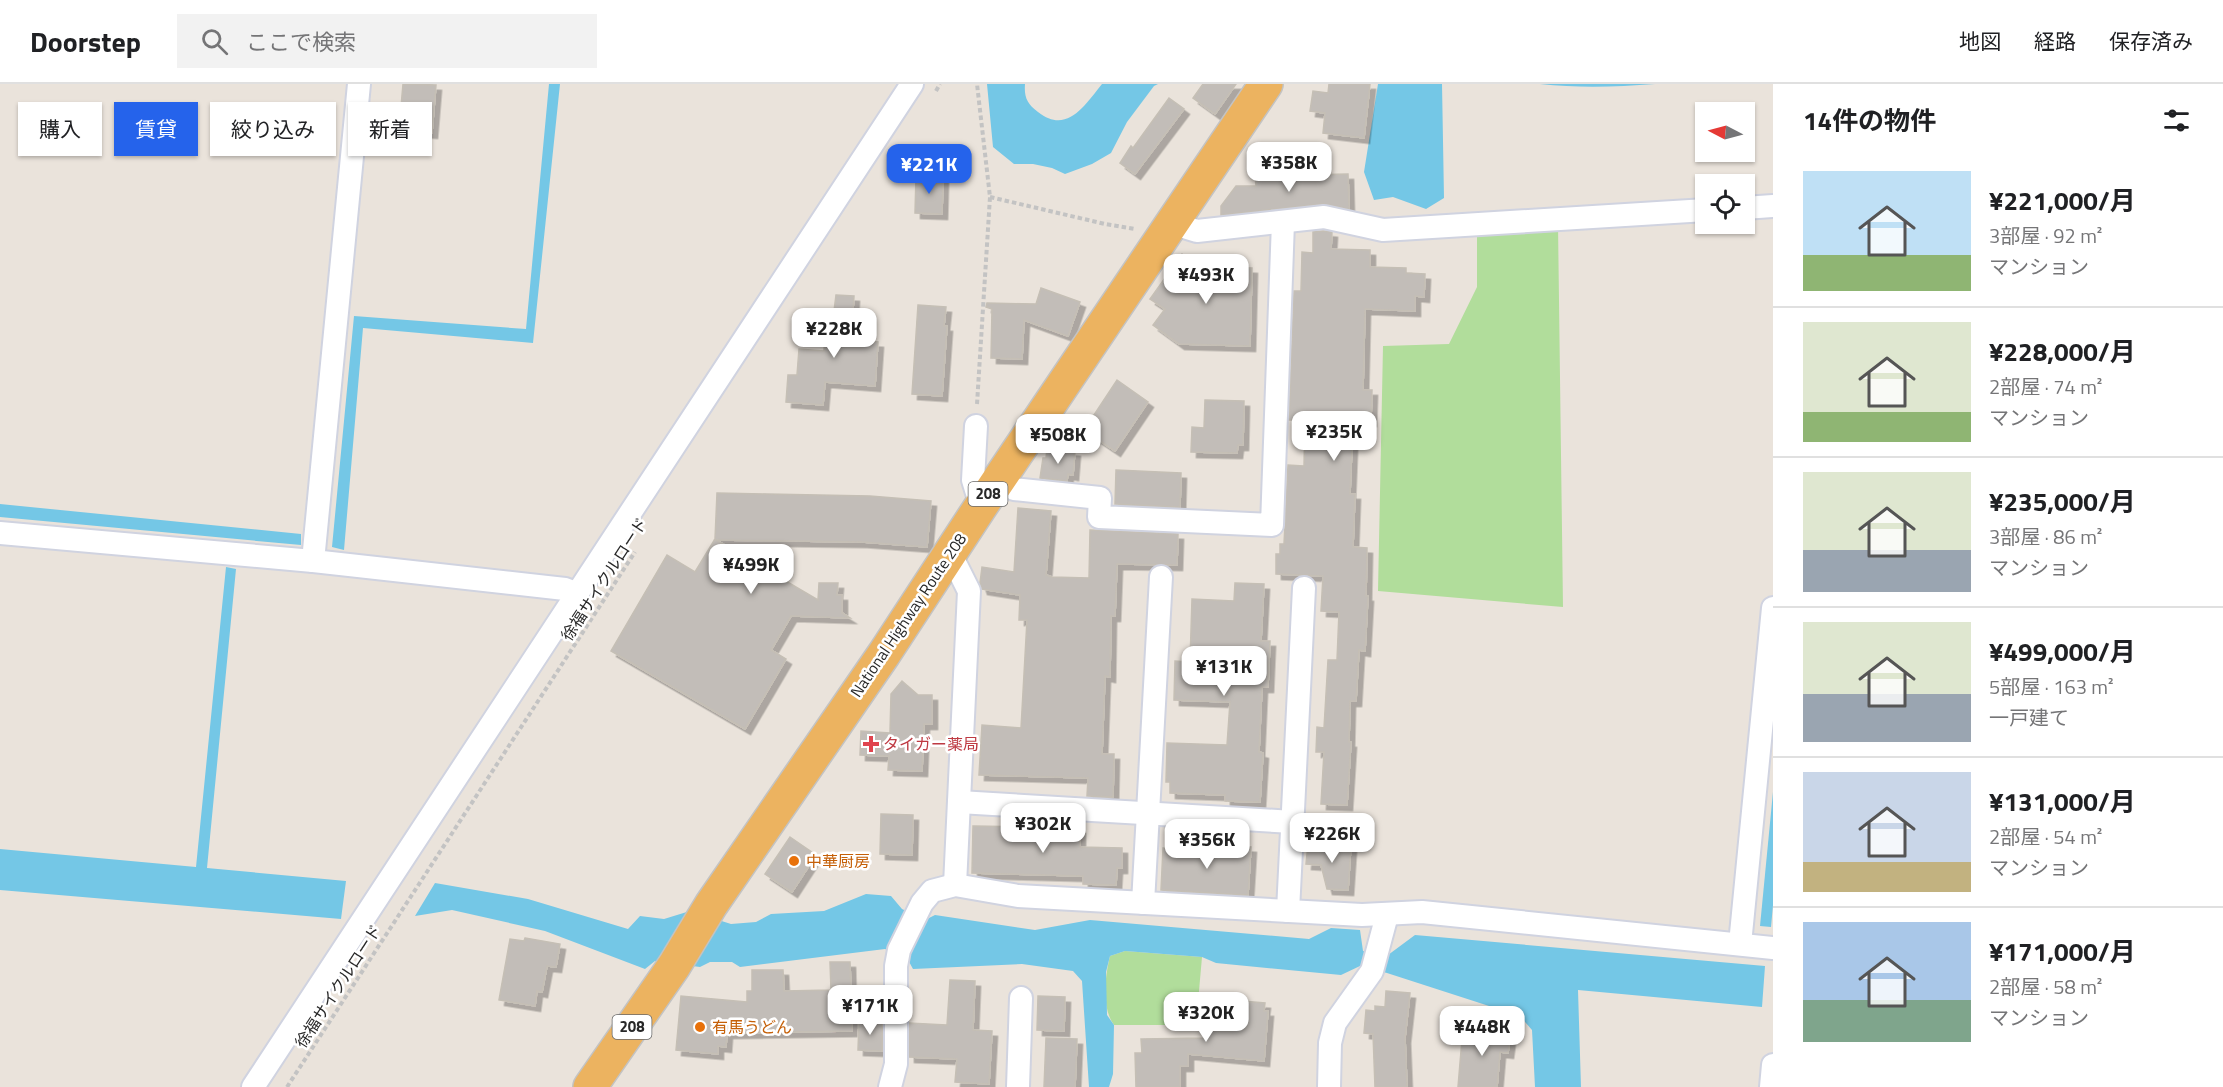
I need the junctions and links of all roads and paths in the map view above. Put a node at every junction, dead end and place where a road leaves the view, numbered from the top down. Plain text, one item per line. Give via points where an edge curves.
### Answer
1 (359, 84) edge
2 (912, 84) edge
3 (940, 84) edge
4 (978, 84) edge
5 (1266, 84) edge
6 (934, 94) dead end
7 (990, 197) junction
8 (1773, 206) edge
9 (1755, 207) edge
10 (1695, 211) edge
11 (1283, 222) junction
12 (1166, 231) junction
13 (976, 426) joint
14 (1000, 476) junction
15 (981, 506) junction
16 (0, 532) edge
17 (641, 544) dead end
18 (950, 553) junction
19 (313, 561) junction
20 (1161, 577) dead end
21 (1305, 588) dead end
22 (578, 594) junction
23 (1773, 608) edge
24 (959, 802) junction
25 (1149, 813) junction
26 (1293, 822) junction
27 (955, 885) junction
28 (1143, 903) junction
29 (1288, 911) junction
30 (1387, 915) junction
31 (1740, 944) junction
32 (1773, 948) edge
33 (1021, 998) dead end
34 (1773, 1065) edge
35 (253, 1087) edge
36 (287, 1087) edge
37 (590, 1087) edge
38 (890, 1087) edge
39 (1018, 1087) edge
40 (1329, 1087) edge
41 (1771, 1087) edge

1 - 19 street
2 - 22 street
3 - 6 path
4 - 7 path
5 - 12 highway, National Highway Route 208 / 208
7 - 12 path via 1104,224
7 - 13 path
8 - 9 street
10 - 11 street via 1383,231 1323,217
11 - 12 street
11 - 14 street via 1272,525 1099,517 1100,498 1014,489
12 - 14 highway, National Highway Route 208 / 208
13 - 15 street via 973,480
14 - 15 highway, National Highway Route 208 / 208
15 - 18 highway, National Highway Route 208 / 208
16 - 19 street
17 - 36 path, 徐福サイクルロード
18 - 24 street via 969,591
18 - 37 highway, National Highway Route 208 / 208
19 - 22 street via 566,589
20 - 25 street
21 - 26 street
22 - 35 street
23 - 31 street
24 - 25 street
24 - 27 street
25 - 26 street
25 - 28 street
26 - 29 street
27 - 28 street via 1018,896
27 - 38 street via 932,891 899,950 896,1064
28 - 29 street
29 - 30 street
30 - 31 street via 1422,912
30 - 40 street via 1372,971 1335,1023 1330,1043
31 - 32 street
33 - 39 street
34 - 41 street

